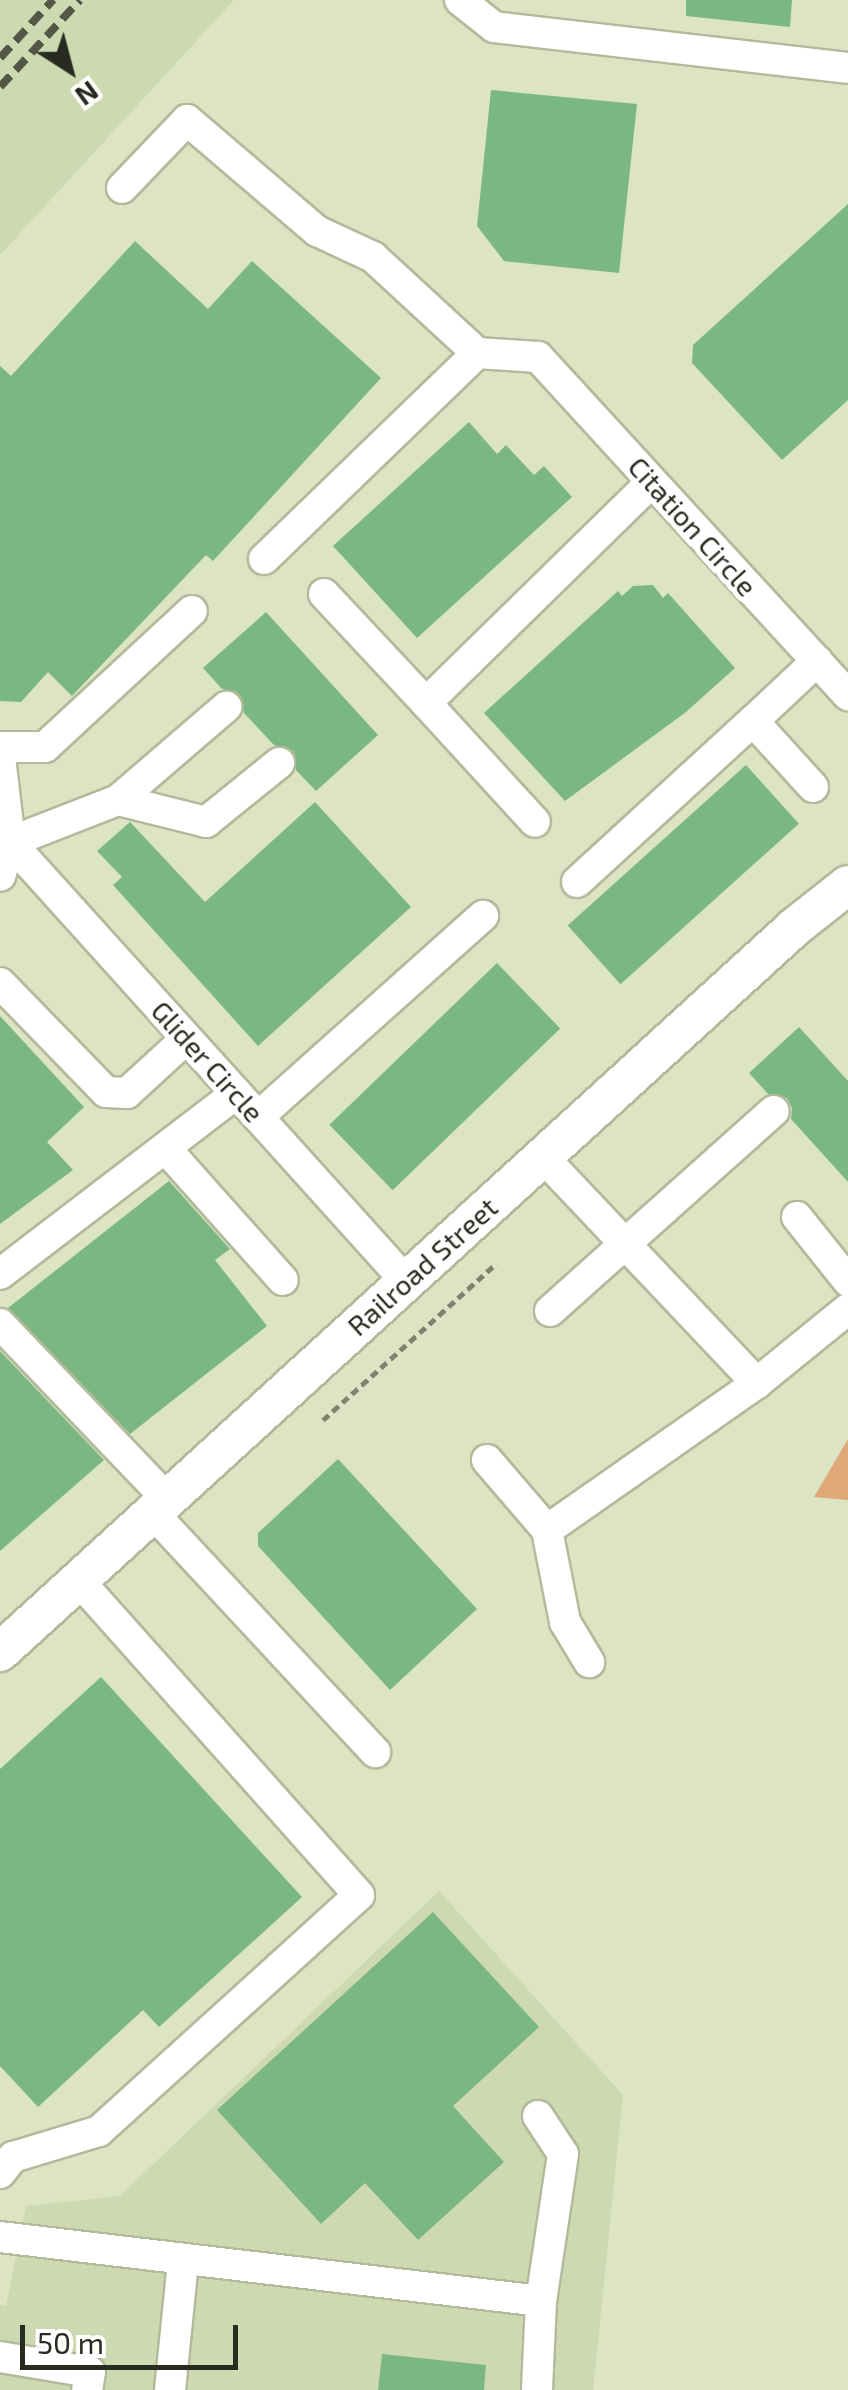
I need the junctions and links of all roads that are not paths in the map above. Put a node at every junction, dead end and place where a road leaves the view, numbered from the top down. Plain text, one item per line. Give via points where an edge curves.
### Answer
1 (460, 0) edge
2 (848, 68) edge
3 (122, 188) dead end
4 (477, 354) junction
5 (652, 482) junction
6 (264, 559) dead end
7 (324, 594) dead end
8 (192, 611) dead end
9 (817, 661) junction
10 (848, 696) edge
11 (426, 703) junction
12 (226, 707) dead end
13 (753, 721) junction
14 (0, 747) edge
15 (0, 757) edge
16 (279, 763) dead end
17 (813, 787) dead end
18 (118, 800) junction
19 (535, 822) dead end
20 (5, 844) edge
21 (0, 876) edge
22 (577, 882) dead end
23 (848, 884) edge
24 (482, 916) dead end
25 (0, 983) edge
26 (187, 1038) junction
27 (237, 1094) junction
28 (774, 1111) dead end
29 (258, 1117) junction
30 (168, 1150) junction
31 (542, 1156) junction
32 (797, 1216) dead end
33 (624, 1242) junction
34 (0, 1274) edge
35 (283, 1280) dead end
36 (405, 1280) junction
37 (848, 1281) edge
38 (848, 1309) edge
39 (550, 1310) dead end
40 (0, 1324) edge
41 (757, 1382) junction
42 (486, 1460) dead end
43 (160, 1506) junction
44 (547, 1530) junction
45 (78, 1580) junction
46 (0, 1652) edge
47 (589, 1662) dead end
48 (375, 1752) dead end
49 (538, 2116) dead end
50 (4, 2158) edge
51 (0, 2237) edge
52 (183, 2261) junction
53 (541, 2301) junction
54 (16, 2369) edge
55 (88, 2390) edge
56 (170, 2390) edge
57 (537, 2390) edge

1 - 2 street via 494,27
3 - 4 street via 187,120 316,232 373,257
4 - 5 street, Citation Circle via 538,358
4 - 6 street
5 - 9 street, Citation Circle
5 - 11 street
7 - 11 street
8 - 14 street via 44,747
9 - 10 street, Citation Circle
9 - 13 street
11 - 19 street
12 - 18 street
13 - 17 street
13 - 22 street
15 - 20 street
16 - 18 street via 206,822
18 - 20 street
20 - 21 street
20 - 26 street, Glider Circle
23 - 31 main road, Railroad Street
24 - 29 street
25 - 26 street via 106,1092 127,1093
26 - 27 street, Glider Circle
27 - 29 street, Glider Circle
27 - 30 street
28 - 33 street
29 - 36 street, Glider Circle
30 - 34 street
30 - 35 street
31 - 33 street
31 - 36 main road, Railroad Street
32 - 37 street
33 - 39 street
33 - 41 street
36 - 43 main road, Railroad Street
38 - 41 street
40 - 43 street
41 - 44 street
42 - 44 street
43 - 45 main road, Railroad Street
43 - 48 street
44 - 47 street via 565,1622
45 - 46 main road, Railroad Street
45 - 50 street via 359,1894 99,2131
49 - 53 street via 563,2154
51 - 52 street
52 - 53 street
52 - 56 street
53 - 57 street
54 - 55 street via 90,2372

